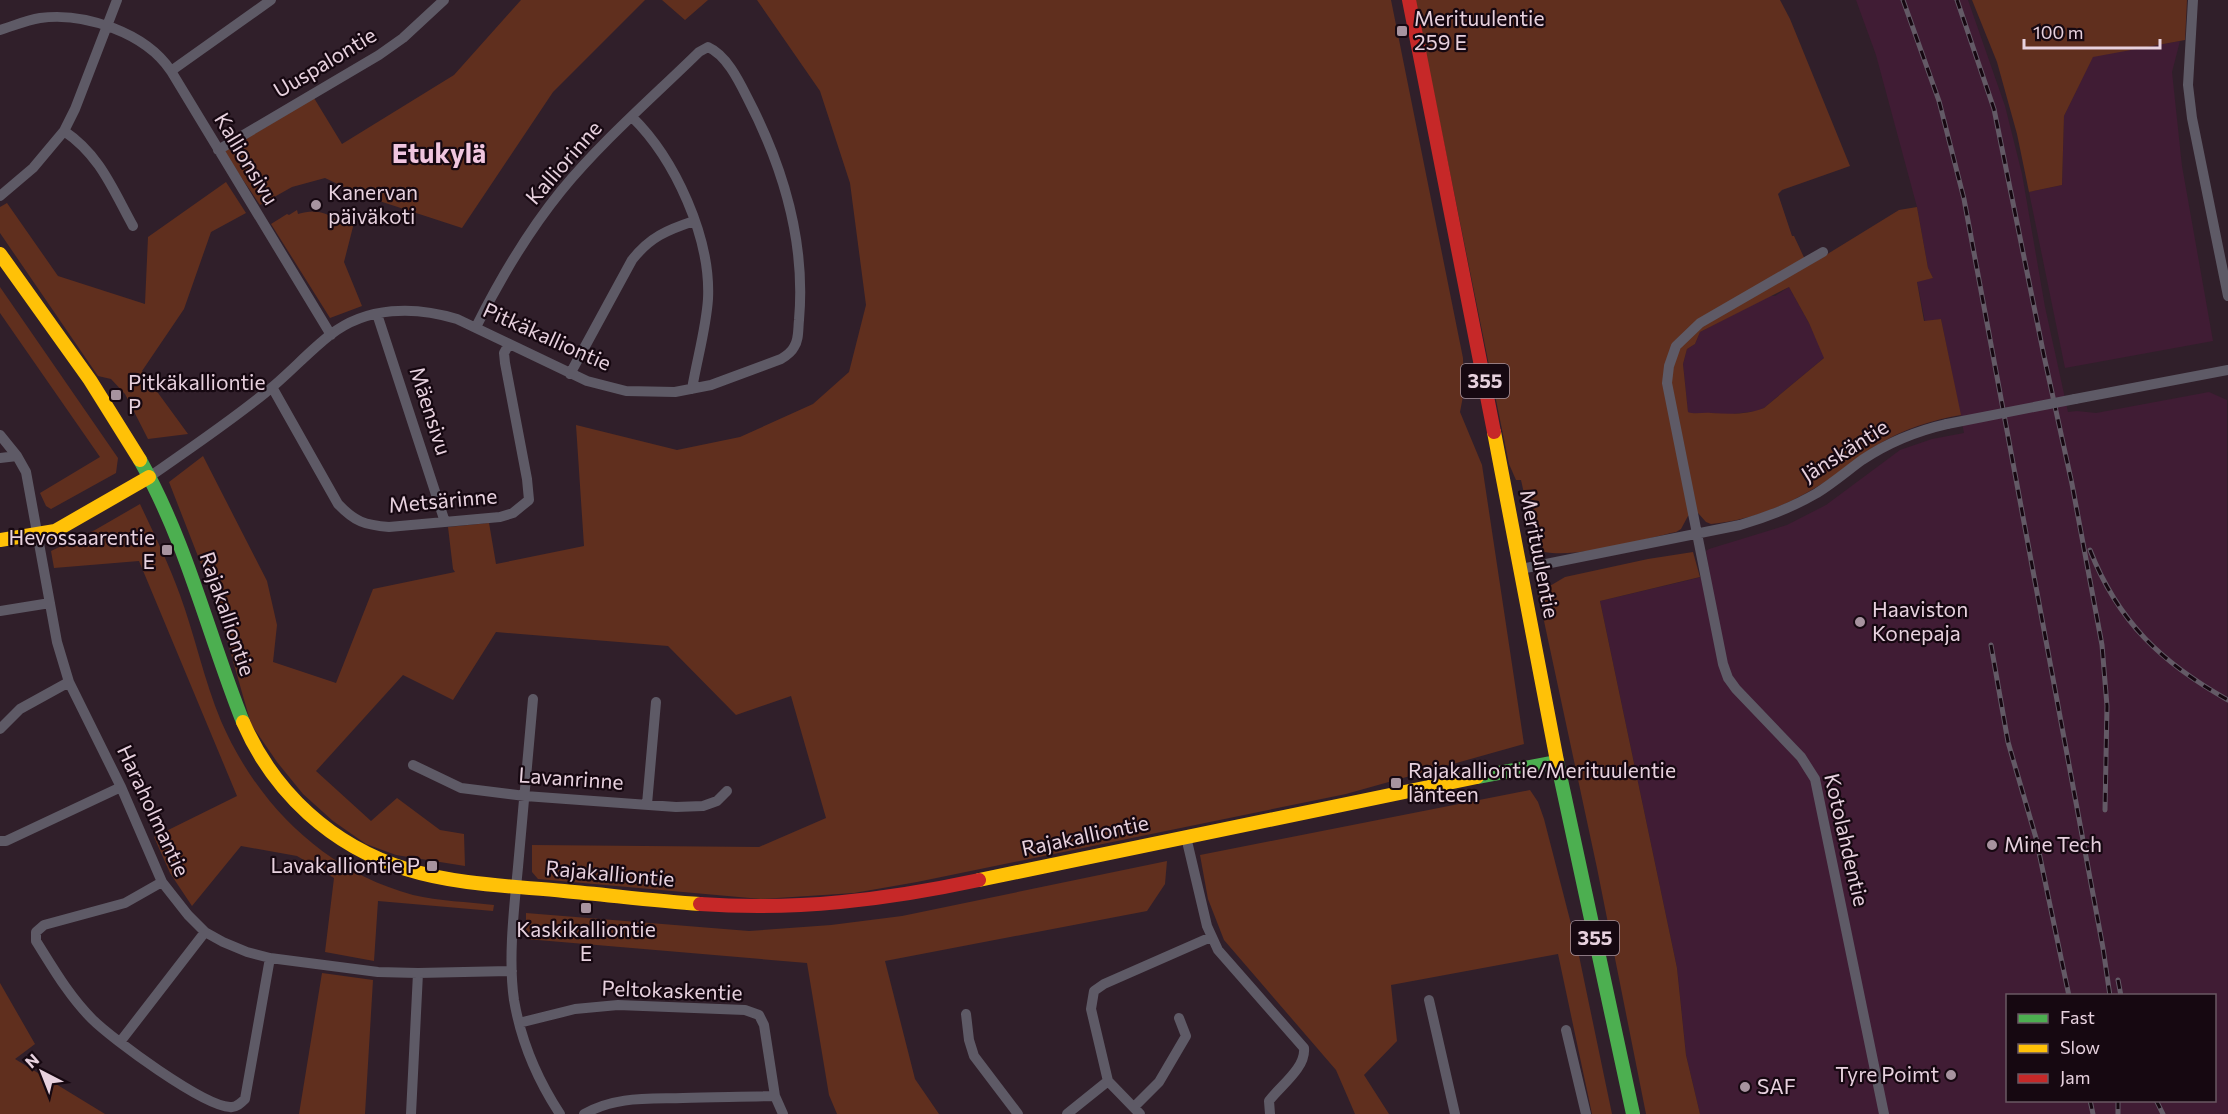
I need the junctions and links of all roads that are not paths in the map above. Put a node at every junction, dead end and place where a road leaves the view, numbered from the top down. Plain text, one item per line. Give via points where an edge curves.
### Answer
1 (117, 0) edge
2 (270, 0) edge
3 (444, 0) edge
4 (1409, 0) edge
5 (2193, 0) edge
6 (107, 27) junction
7 (0, 30) edge
8 (708, 47) joint
9 (171, 71) junction
10 (633, 117) junction
11 (64, 131) junction
12 (218, 150) junction
13 (0, 196) edge
14 (694, 221) junction
15 (133, 226) dead end
16 (1823, 252) dead end
17 (0, 254) edge
18 (2228, 296) edge
19 (377, 314) junction
20 (476, 327) junction
21 (331, 334) junction
22 (509, 344) junction
23 (2228, 370) edge
24 (570, 374) junction
25 (273, 387) junction
26 (692, 389) junction
27 (0, 435) edge
28 (17, 456) junction
29 (0, 458) edge
30 (149, 477) junction
31 (445, 522) junction
32 (1697, 534) junction
33 (39, 535) junction
34 (0, 540) edge
35 (1521, 569) junction
36 (50, 603) junction
37 (0, 611) edge
38 (69, 682) junction
39 (533, 699) dead end
40 (656, 702) dead end
41 (0, 729) edge
42 (1557, 762) junction
43 (413, 765) dead end
44 (121, 788) junction
45 (727, 791) dead end
46 (525, 796) junction
47 (647, 804) junction
48 (1185, 837) junction
49 (0, 842) edge
50 (162, 882) junction
51 (516, 887) junction
52 (205, 932) junction
53 (1211, 937) junction
54 (270, 958) junction
55 (512, 971) junction
56 (418, 973) junction
57 (1429, 1000) dead end
58 (966, 1014) dead end
59 (1179, 1018) dead end
60 (519, 1023) junction
61 (1566, 1030) dead end
62 (120, 1042) junction
63 (1108, 1081) junction
64 (775, 1096) junction
65 (1137, 1110) edge
66 (411, 1114) edge
67 (560, 1114) edge
68 (584, 1114) edge
69 (783, 1114) edge
70 (1018, 1114) edge
71 (1067, 1114) edge
72 (1270, 1114) edge
73 (1455, 1114) edge
74 (1586, 1114) edge
75 (1633, 1114) edge
76 (1884, 1114) edge

1 - 6 street
2 - 9 street
3 - 12 street, Uuspalontie via 379,55
4 - 35 street, Merituulentie / 355
5 - 18 street via 2188,85
6 - 7 street, Kallionsivu via 73,18 39,18
6 - 9 street, Kallionsivu via 144,43
6 - 11 street
8 - 10 street, Kalliorinne
8 - 26 street, Pitkäkalliontie via 723,59 741,85 777,160 799,256 800,307 797,337 790,353
9 - 12 street, Kallionsivu
10 - 14 street via 673,170
10 - 20 street, Kalliorinne via 588,160 542,216
11 - 13 street via 38,162
11 - 15 street via 95,157
12 - 21 street, Kallionsivu
14 - 24 street via 665,231 632,260
14 - 26 street via 701,242 708,297
16 - 32 street, Kotolahdentie via 1700,323 1676,346 1667,383
17 - 30 street, Rajakalliontie via 88,378
19 - 20 street, Pitkäkalliontie via 413,309 438,313
19 - 21 street, Pitkäkalliontie
19 - 31 street, Mäensivu
20 - 22 street, Pitkäkalliontie
21 - 25 street, Pitkäkalliontie
22 - 24 street, Pitkäkalliontie
22 - 31 street, Metsärinne via 504,353 505,363 529,500 513,513 500,517
23 - 32 street, Jänskäntie, bridge via 1947,424 1897,440 1789,508
24 - 26 street, Pitkäkalliontie via 626,391
25 - 30 street, Pitkäkalliontie
25 - 31 street, Metsärinne via 338,504 352,519 388,527
27 - 28 street, Haraholmantie
28 - 29 street
28 - 33 street, Haraholmantie via 26,472
30 - 33 street via 55,531
30 - 51 street, Rajakalliontie via 191,570 238,714 263,763 279,784 327,831 389,865 460,882
32 - 35 street, Jänskäntie
32 - 76 street, Kotolahdentie via 1728,678 1802,757 1815,779
33 - 34 street
33 - 36 street, Haraholmantie
35 - 42 street, Merituulentie / 355
36 - 37 street
36 - 38 street, Haraholmantie
38 - 41 street via 21,709
38 - 44 street, Haraholmantie
39 - 46 street
40 - 47 street
42 - 48 street, Rajakalliontie
42 - 75 street, Merituulentie / 355
43 - 46 street, Lavanrinne via 461,788
44 - 49 street
44 - 50 street, Haraholmantie
45 - 47 street, Lavanrinne via 717,801 703,806
46 - 47 street, Lavanrinne
46 - 51 street
48 - 51 street, Rajakalliontie via 900,895 809,906 706,904
48 - 53 street
50 - 52 street, Haraholmantie
50 - 62 street via 124,903 44,925 36,932 36,941 72,997
51 - 55 street
52 - 54 street, Haraholmantie via 239,949
52 - 62 street
53 - 63 street via 1094,991 1091,1009
53 - 72 street via 1231,967 1304,1048 1300,1064 1269,1101
54 - 56 street, Haraholmantie via 378,972
54 - 62 street via 245,1099 240,1104 230,1107 202,1097
55 - 56 street, Haraholmantie
55 - 60 street
56 - 66 street
57 - 73 street
58 - 70 street via 974,1056
59 - 65 street via 1186,1036
60 - 64 street, Peltokaskentie via 576,1009 618,1005 745,1010 759,1015 764,1025
60 - 67 street via 530,1059
61 - 74 street
63 - 65 street
63 - 71 street
64 - 68 street via 621,1100
64 - 69 street, Peltokaskentie

